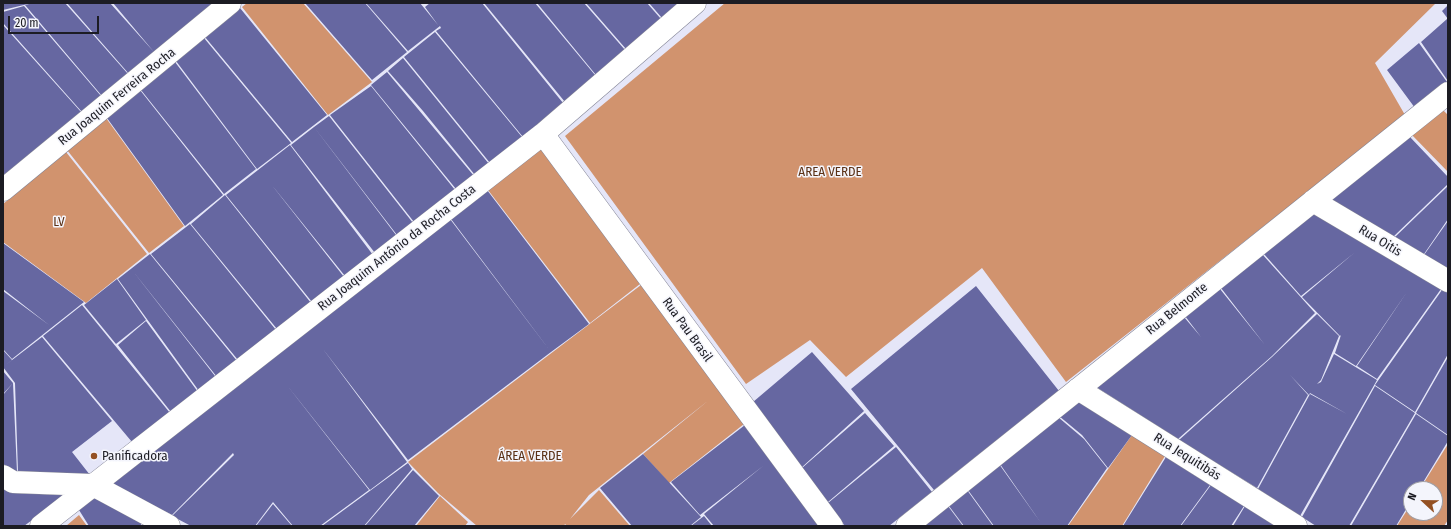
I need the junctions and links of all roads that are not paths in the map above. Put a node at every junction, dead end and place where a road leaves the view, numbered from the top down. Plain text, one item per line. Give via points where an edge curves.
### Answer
1 (230, 3) edge
2 (695, 3) edge
3 (1448, 93) edge
4 (543, 134) junction
5 (3, 190) edge
6 (1313, 201) junction
7 (1448, 281) edge
8 (1078, 389) junction
9 (3, 476) edge
10 (93, 485) junction
11 (41, 526) edge
12 (169, 526) edge
13 (832, 526) edge
14 (907, 526) edge
15 (1296, 526) edge

1 - 5 street, Rua Joaquim Ferreira Rocha
2 - 4 street, Rua Joaquim Antônio da Rocha Costa
3 - 6 street, Rua Belmonte
4 - 10 street, Rua Joaquim Antônio da Rocha Costa
4 - 13 street, Rua Pau Brasil
6 - 7 street, Rua Oitis
6 - 8 street, Rua Belmonte
8 - 14 street, Rua Belmonte
8 - 15 street, Rua Jequitibás
9 - 10 street via 13,482
10 - 11 street, Rua Joaquim Antônio da Rocha Costa
10 - 12 street

